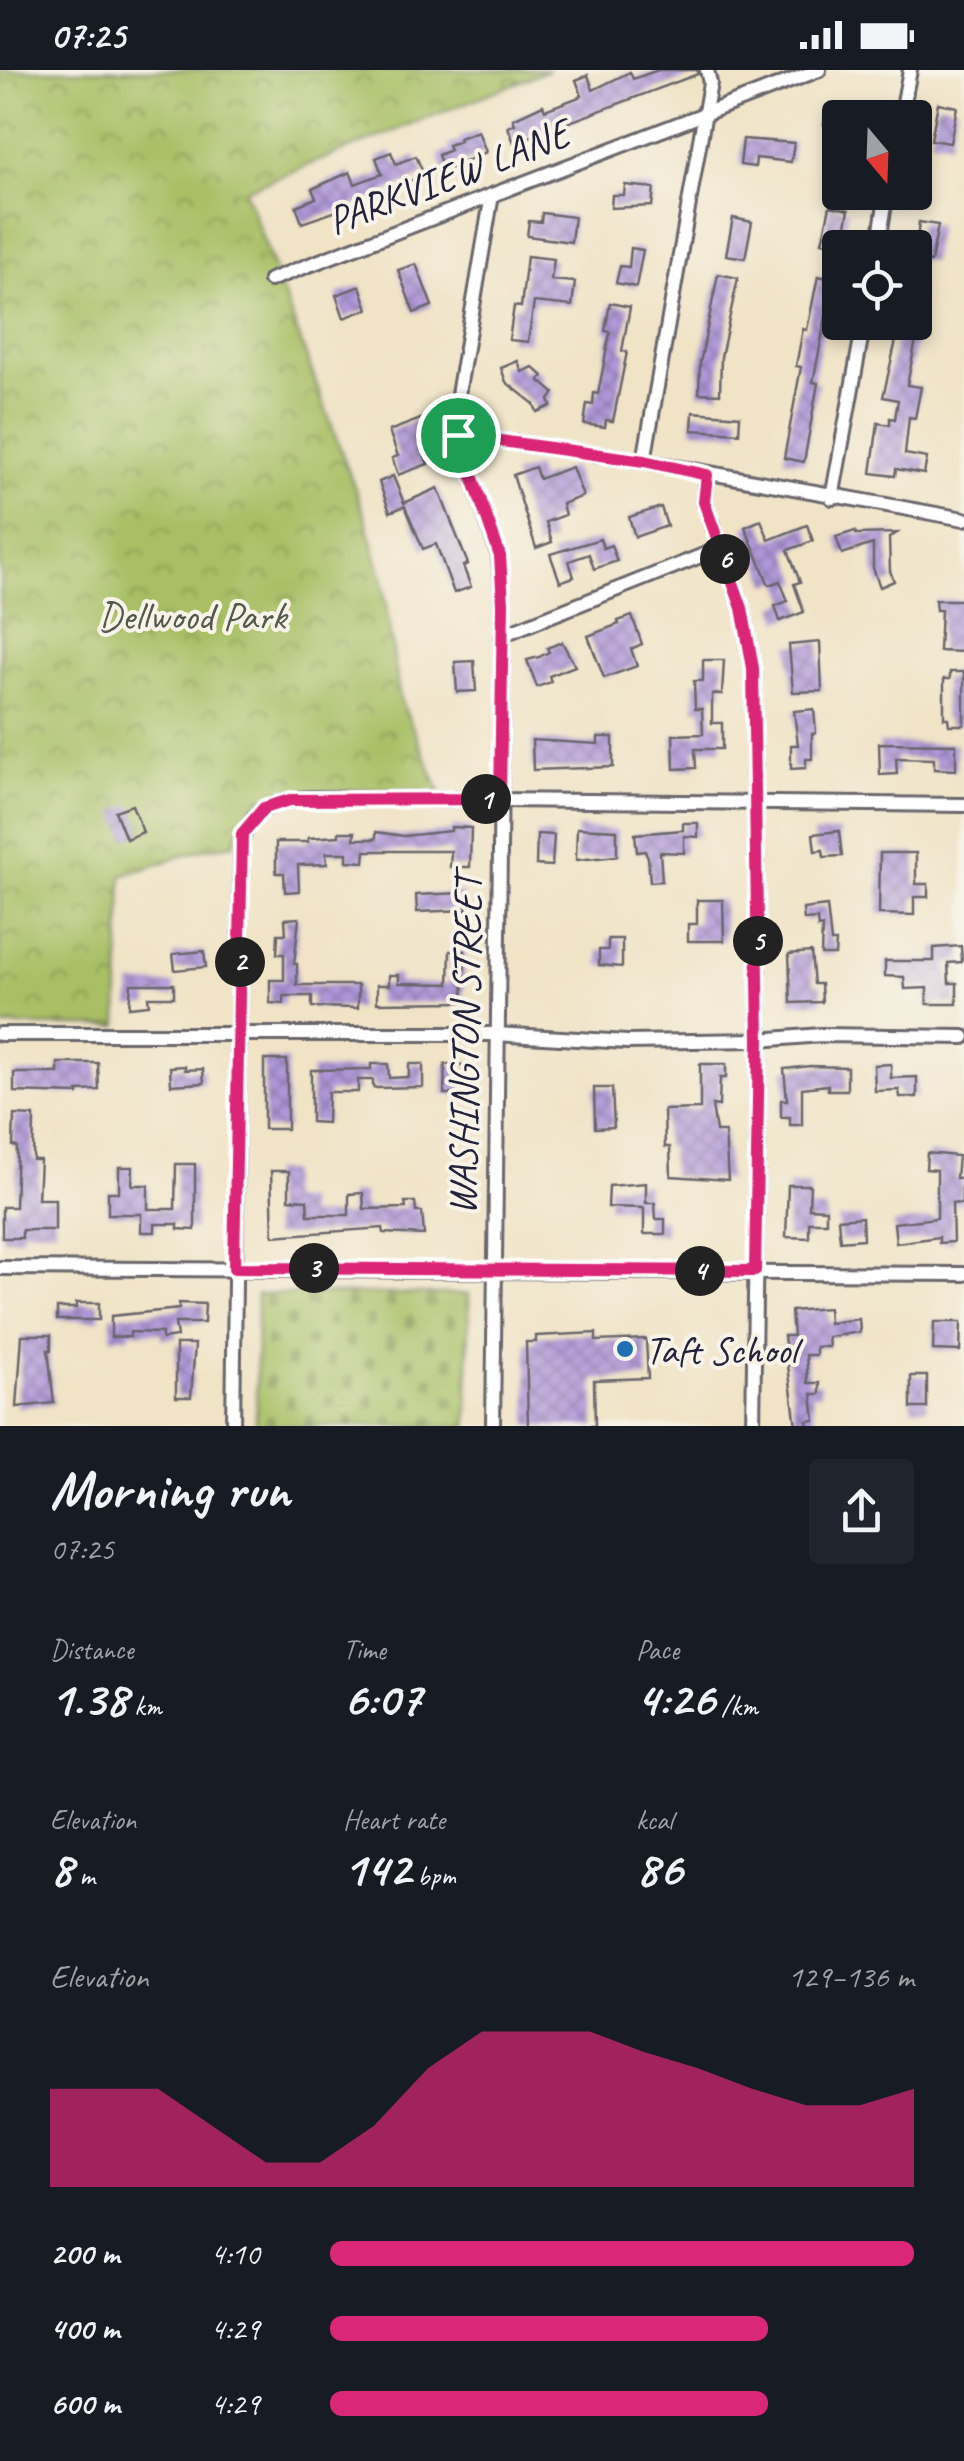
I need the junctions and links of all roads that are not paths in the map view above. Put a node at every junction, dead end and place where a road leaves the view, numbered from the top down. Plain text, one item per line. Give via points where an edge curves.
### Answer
1 (706, 70) edge
2 (819, 70) edge
3 (910, 70) edge
4 (904, 100) edge
5 (706, 112) junction
6 (492, 195) junction
7 (270, 280) dead end
8 (861, 340) edge
9 (458, 435) junction
10 (644, 461) junction
11 (707, 475) junction
12 (832, 498) junction
13 (964, 519) edge
14 (722, 548) junction
15 (502, 635) junction
16 (500, 799) junction
17 (757, 802) junction
18 (964, 805) edge
19 (0, 1034) edge
20 (240, 1034) junction
21 (496, 1034) junction
22 (964, 1038) edge
23 (759, 1040) junction
24 (0, 1268) edge
25 (234, 1268) junction
26 (494, 1270) junction
27 (755, 1271) junction
28 (964, 1274) edge
29 (233, 1426) edge
30 (492, 1426) edge
31 (752, 1426) edge

1 - 5 street
2 - 5 street, PARKVIEW LANE
3 - 4 street
5 - 6 street, PARKVIEW LANE
5 - 10 street
6 - 7 street, PARKVIEW LANE
6 - 9 street, WASHINGTON STREET via 457,392
8 - 12 street
9 - 10 street
9 - 15 street, WASHINGTON STREET via 500,556
10 - 11 street
11 - 12 street
11 - 14 street via 704,502
12 - 13 street
14 - 15 street
14 - 17 street via 753,668
15 - 16 street, WASHINGTON STREET
16 - 17 street
16 - 20 street via 290,800 264,808 242,834
16 - 21 street, WASHINGTON STREET
17 - 18 street
17 - 23 street
19 - 20 street
20 - 21 street
20 - 25 street
21 - 23 street via 573,1041
21 - 26 street, WASHINGTON STREET
22 - 23 street
23 - 27 street
24 - 25 street
25 - 26 street
25 - 29 street
26 - 27 street
26 - 30 street, WASHINGTON STREET
27 - 28 street
27 - 31 street

